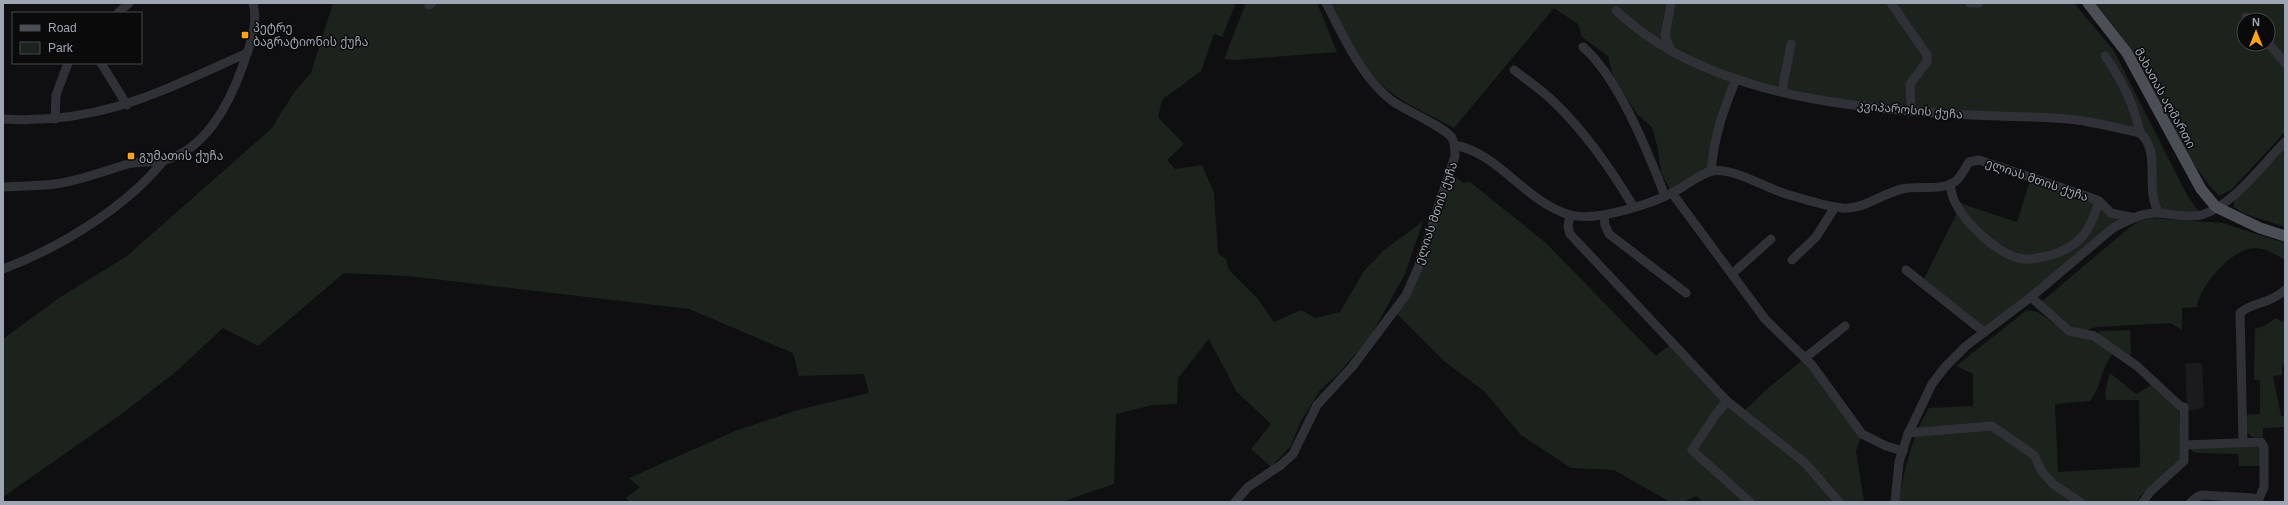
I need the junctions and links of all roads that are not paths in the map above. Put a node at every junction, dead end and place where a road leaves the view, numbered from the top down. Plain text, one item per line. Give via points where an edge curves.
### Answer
1 (130, 3) edge
2 (253, 3) edge
3 (1326, 3) edge
4 (1670, 3) edge
5 (1891, 3) edge
6 (1970, 3) edge
7 (1979, 3) edge
8 (2088, 3) edge
9 (1616, 11) dead end
10 (119, 12) edge
11 (1790, 44) dead end
12 (1583, 46) dead end
13 (1670, 50) junction
14 (2276, 52) edge
15 (247, 53) junction
16 (2105, 56) dead end
17 (2285, 63) edge
18 (68, 64) edge
19 (101, 64) edge
20 (1514, 70) dead end
21 (1736, 79) junction
22 (1782, 91) junction
23 (127, 105) junction
24 (1911, 111) junction
25 (3, 119) edge
26 (55, 119) junction
27 (2140, 133) junction
28 (2285, 142) edge
29 (1455, 145) junction
30 (164, 160) junction
31 (1711, 171) junction
32 (1950, 184) junction
33 (3, 187) edge
34 (1669, 194) junction
35 (2099, 201) junction
36 (1633, 206) junction
37 (1835, 207) junction
38 (2216, 207) junction
39 (2159, 213) junction
40 (1570, 215) junction
41 (1604, 216) junction
42 (2134, 218) junction
43 (2285, 236) edge
44 (1771, 239) dead end
45 (1792, 260) dead end
46 (3, 269) edge
47 (1906, 270) dead end
48 (1732, 274) junction
49 (2285, 290) edge
50 (1686, 294) dead end
51 (2031, 297) junction
52 (1845, 326) dead end
53 (1984, 332) junction
54 (1805, 358) junction
55 (1728, 401) junction
56 (1908, 434) junction
57 (2243, 442) junction
58 (2185, 445) junction
59 (1903, 451) junction
60 (2259, 501) edge
61 (1235, 502) edge
62 (1750, 502) edge
63 (1839, 502) edge
64 (1894, 502) edge
65 (2080, 502) edge
66 (2143, 502) edge
67 (2191, 502) edge

1 - 10 street
2 - 15 street via 256,13
3 - 29 street via 1360,66 1379,91 1451,137
4 - 13 street via 1665,35
5 - 24 street via 1927,55 1927,62 1910,84
6 - 7 street
8 - 38 main road, მახათას აღმართი via 2126,53 2201,189
9 - 13 street, კვიპაროსის ქუჩა
11 - 22 street
12 - 34 street via 1601,66 1625,105
13 - 21 street, კვიპაროსის ქუჩა
14 - 17 street
15 - 23 street
15 - 30 street via 228,99 202,138 186,151
16 - 27 street via 2136,110
18 - 26 street via 56,95
19 - 23 street
20 - 36 street via 1555,103 1583,134 1610,169
21 - 22 street, კვიპაროსის ქუჩა
21 - 31 street via 1720,118 1714,141
22 - 24 street, კვიპაროსის ქუჩა via 1838,104
23 - 26 street via 93,114
24 - 27 street, კვიპაროსის ქუჩა via 2077,120
25 - 26 street
27 - 39 street via 2145,137 2150,151 2152,199
28 - 38 street via 2232,197
29 - 40 street, ელიას მთის ქუჩა via 1484,156 1539,200
29 - 61 street, ელიას მთის ქუჩა via 1455,156 1418,268 1406,295 1352,367 1317,405 1293,454 1281,465 1248,486
30 - 33 street via 133,163 55,184
30 - 46 street via 148,180 124,201 86,227
31 - 34 street, ელიას მთის ქუჩა
31 - 37 street via 1735,174 1786,194
32 - 35 street, ელიას მთის ქუჩა via 1957,180 1969,162 1979,160
32 - 35 street via 1959,209 1976,229 1992,244 2023,259 2062,252 2080,241 2089,228
32 - 37 street via 1902,189 1853,208
34 - 36 street, ელიას მთის ქუჩა
34 - 48 street
35 - 42 street, ელიას მთის ქუჩა via 2111,213
36 - 41 street, ელიას მთის ქუჩა
37 - 45 street via 1816,237
38 - 39 street via 2201,215 2178,216
38 - 43 main road via 2260,228
39 - 42 street
40 - 41 street, ელიას მთის ქუჩა
40 - 55 street via 1570,234
41 - 50 street via 1609,234
42 - 51 street via 2102,236
44 - 48 street
47 - 53 street
48 - 54 street via 1765,319
49 - 57 street via 2274,300 2247,306 2240,313
51 - 53 street
51 - 58 street via 2069,331 2094,336 2137,366 2184,407
52 - 54 street
53 - 56 street via 1945,367 1932,384
54 - 59 street via 1862,434
55 - 62 street via 1692,450
55 - 63 street via 1805,463
56 - 59 street
56 - 65 street via 1992,426 2034,455 2042,472 2053,484
57 - 58 street
57 - 60 street via 2257,441 2264,447 2264,487
58 - 66 street via 2184,461 2150,492
59 - 64 street
60 - 67 street via 2253,498 2202,495

